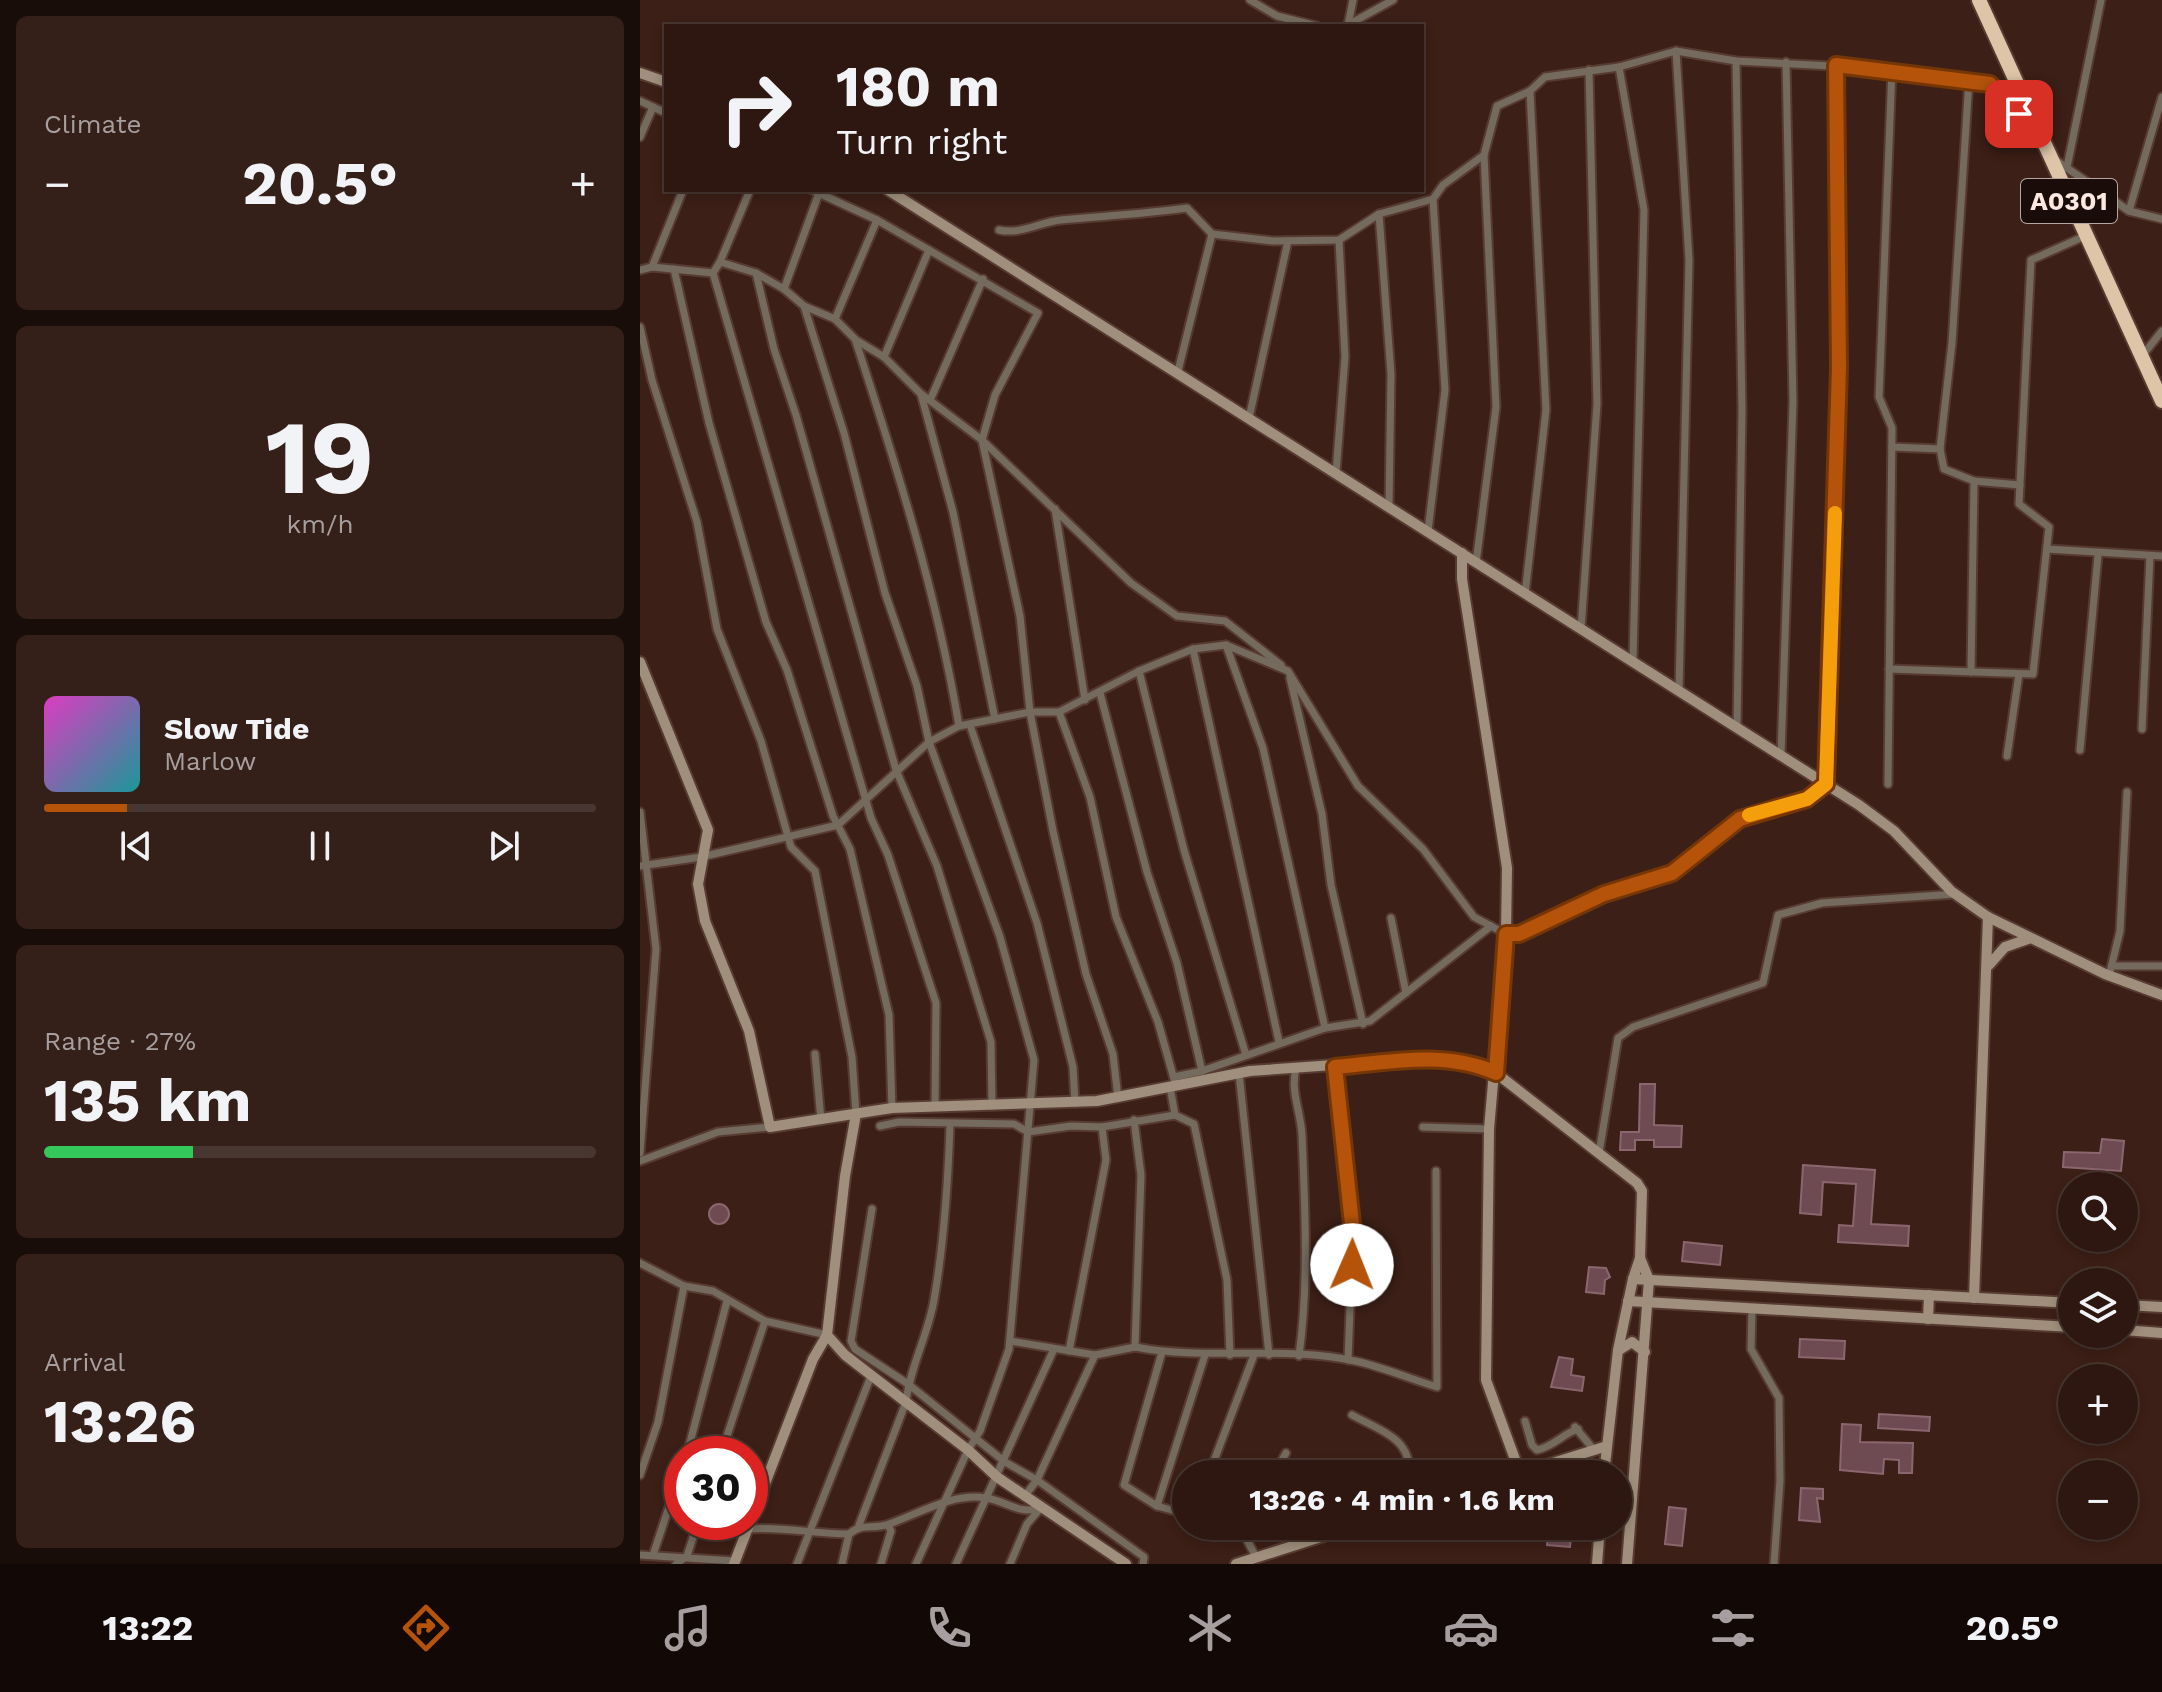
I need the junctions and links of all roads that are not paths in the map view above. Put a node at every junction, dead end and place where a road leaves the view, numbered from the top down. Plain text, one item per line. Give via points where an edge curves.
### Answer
1 (1250, 0) edge
2 (1353, 0) edge
3 (1979, 0) edge
4 (2101, 0) edge
5 (1391, 1) edge
6 (1309, 24) edge
7 (1347, 24) edge
8 (1351, 24) edge
9 (1676, 51) junction
10 (1736, 61) junction
11 (1786, 62) junction
12 (1836, 65) junction
13 (1619, 67) junction
14 (1892, 69) junction
15 (1589, 70) junction
16 (640, 73) edge
17 (1969, 80) junction
18 (664, 81) edge
19 (1530, 91) junction
20 (2162, 97) edge
21 (640, 101) edge
22 (653, 107) junction
23 (664, 112) edge
24 (2036, 130) junction
25 (640, 137) edge
26 (2047, 154) junction
27 (1484, 155) junction
28 (2067, 167) junction
29 (682, 192) edge
30 (749, 192) edge
31 (816, 192) edge
32 (891, 192) edge
33 (1433, 199) junction
34 (2129, 211) junction
35 (1379, 214) junction
36 (2162, 219) edge
37 (877, 220) junction
38 (999, 230) dead end
39 (1212, 234) junction
40 (2085, 236) junction
41 (1339, 240) junction
42 (1288, 241) junction
43 (929, 250) junction
44 (720, 262) junction
45 (652, 267) junction
46 (674, 269) junction
47 (640, 270) edge
48 (713, 273) junction
49 (756, 273) junction
50 (983, 279) junction
51 (784, 289) junction
52 (804, 306) junction
53 (835, 319) junction
54 (640, 327) edge
55 (2162, 331) edge
56 (856, 340) junction
57 (884, 357) junction
58 (2141, 358) junction
59 (1178, 371) junction
60 (920, 393) junction
61 (931, 398) junction
62 (2162, 401) edge
63 (1249, 418) junction
64 (982, 440) junction
65 (1892, 447) junction
66 (1940, 449) junction
67 (1336, 473) junction
68 (1974, 481) junction
69 (2020, 485) junction
70 (1389, 506) junction
71 (1055, 507) junction
72 (1428, 531) junction
73 (2047, 549) junction
74 (1462, 553) junction
75 (2098, 555) junction
76 (2150, 556) junction
77 (2162, 556) edge
78 (1476, 563) junction
79 (1525, 594) junction
80 (1581, 629) junction
81 (1226, 645) junction
82 (1193, 649) junction
83 (1633, 661) junction
84 (640, 662) edge
85 (1889, 669) junction
86 (1139, 671) junction
87 (1288, 671) junction
88 (1971, 672) junction
89 (2019, 674) junction
90 (1679, 691) junction
91 (1100, 693) junction
92 (1085, 700) junction
93 (1030, 712) junction
94 (1059, 712) junction
95 (995, 719) junction
96 (970, 725) junction
97 (959, 726) junction
98 (1737, 727) junction
99 (2142, 729) dead end
100 (929, 742) junction
101 (2080, 750) dead end
102 (1781, 755) junction
103 (2007, 756) dead end
104 (896, 770) junction
105 (1826, 784) junction
106 (1888, 784) dead end
107 (2127, 792) dead end
108 (865, 797) junction
109 (640, 812) edge
110 (838, 825) junction
111 (788, 836) junction
112 (701, 857) junction
113 (644, 866) edge
114 (1956, 894) junction
115 (1988, 917) junction
116 (1391, 918) dead end
117 (1491, 926) junction
118 (1506, 934) junction
119 (2028, 939) junction
120 (1989, 965) junction
121 (2162, 966) edge
122 (2110, 971) junction
123 (1406, 993) junction
124 (2162, 995) edge
125 (1363, 1024) junction
126 (1325, 1028) junction
127 (1279, 1042) junction
128 (815, 1054) dead end
129 (1246, 1055) junction
130 (1335, 1067) junction
131 (1296, 1069) junction
132 (1202, 1071) junction
133 (1239, 1073) junction
134 (1496, 1073) junction
135 (1173, 1083) junction
136 (1118, 1098) junction
137 (1075, 1103) junction
138 (1033, 1105) junction
139 (935, 1106) junction
140 (992, 1106) junction
141 (892, 1108) junction
142 (856, 1114) junction
143 (1175, 1115) junction
144 (821, 1120) junction
145 (1134, 1120) junction
146 (950, 1125) junction
147 (880, 1126) dead end
148 (770, 1127) junction
149 (1102, 1127) junction
150 (1423, 1127) dead end
151 (1489, 1129) junction
152 (1028, 1132) junction
153 (640, 1153) edge
154 (1599, 1153) junction
155 (640, 1161) edge
156 (1436, 1171) dead end
157 (872, 1209) dead end
158 (1640, 1258) junction
159 (640, 1263) edge
160 (1633, 1279) junction
161 (1649, 1280) junction
162 (684, 1286) junction
163 (1929, 1295) junction
164 (1974, 1298) junction
165 (727, 1301) junction
166 (1628, 1301) junction
167 (1647, 1302) junction
168 (2058, 1302) edge
169 (2138, 1306) edge
170 (2162, 1307) edge
171 (1752, 1308) junction
172 (1928, 1319) junction
173 (765, 1321) junction
174 (2058, 1326) edge
175 (2138, 1331) edge
176 (2162, 1333) edge
177 (827, 1335) junction
178 (1010, 1341) junction
179 (1135, 1347) junction
180 (1054, 1349) junction
181 (1618, 1350) junction
182 (1069, 1351) junction
183 (1162, 1352) junction
184 (1645, 1352) junction
185 (1095, 1355) junction
186 (1205, 1355) junction
187 (1230, 1355) junction
188 (1254, 1355) junction
189 (1269, 1355) junction
190 (1299, 1356) junction
191 (1348, 1360) junction
192 (871, 1376) junction
193 (908, 1384) junction
194 (906, 1402) junction
195 (1352, 1415) dead end
196 (1525, 1421) dead end
197 (692, 1436) edge
198 (727, 1436) edge
199 (975, 1439) junction
200 (1607, 1446) junction
201 (968, 1450) junction
202 (1594, 1450) junction
203 (1286, 1453) dead end
204 (1214, 1460) edge
205 (1282, 1460) edge
206 (1409, 1460) edge
207 (1514, 1460) edge
208 (1563, 1460) edge
209 (1606, 1460) edge
210 (1005, 1462) junction
211 (640, 1475) edge
212 (997, 1477) junction
213 (768, 1479) edge
214 (1037, 1480) junction
215 (1024, 1497) junction
216 (987, 1498) junction
217 (942, 1504) junction
218 (1157, 1506) junction
219 (1040, 1508) junction
220 (1172, 1510) edge
221 (664, 1522) edge
222 (859, 1525) junction
223 (888, 1525) junction
224 (768, 1527) edge
225 (809, 1534) junction
226 (849, 1534) junction
227 (692, 1540) edge
228 (744, 1540) edge
229 (1247, 1540) edge
230 (1310, 1540) edge
231 (1599, 1540) edge
232 (640, 1555) edge
233 (653, 1555) junction
234 (687, 1556) junction
235 (1256, 1557) junction
236 (734, 1562) edge
237 (676, 1564) edge
238 (797, 1564) edge
239 (842, 1564) edge
240 (881, 1564) edge
241 (916, 1564) edge
242 (956, 1564) edge
243 (1010, 1564) edge
244 (1126, 1564) edge
245 (1143, 1564) edge
246 (1236, 1564) edge
247 (1597, 1564) edge
248 (1627, 1564) edge
249 (1774, 1564) edge

1 - 6 street via 1277,16
2 - 7 street
3 - 24 highway, A0301
4 - 28 street
5 - 8 street
9 - 10 street
9 - 13 street
9 - 90 street via 1689,260
10 - 11 street
10 - 98 street via 1742,409
11 - 12 street
11 - 102 street via 1793,402
12 - 14 street
12 - 105 street via 1839,368
13 - 15 street
13 - 83 street via 1644,210
14 - 17 street
14 - 65 street via 1879,397 1892,428
15 - 19 street via 1545,77
15 - 80 street via 1597,404
16 - 18 street
17 - 24 street via 1990,84
17 - 66 street
19 - 27 street via 1497,106
19 - 79 street via 1546,410
20 - 34 street
21 - 22 street
22 - 23 street
22 - 25 street
24 - 26 highway, A0301
26 - 28 street
26 - 40 highway, A0301
27 - 33 street via 1443,185
27 - 78 street via 1496,407
28 - 34 street
29 - 45 street
30 - 44 street
31 - 37 street
31 - 51 street
32 - 59 street
33 - 35 street
33 - 72 street via 1445,390
34 - 36 street
35 - 41 street
35 - 70 street via 1391,374
37 - 43 street
37 - 53 street
38 - 39 street via 1009,233 1057,220 1187,208
39 - 42 street
39 - 59 street
40 - 58 highway, A0301
40 - 69 street via 2031,260
41 - 42 street
41 - 67 street via 1345,357
42 - 63 street
43 - 50 street
43 - 57 street
44 - 48 street
44 - 49 street
45 - 46 street
45 - 47 street
46 - 48 street
46 - 110 street via 709,423 766,622
48 - 108 street
49 - 51 street
49 - 104 street
50 - 61 street
50 - 64 street via 1038,313 995,395
51 - 52 street
52 - 53 street
52 - 100 street
53 - 56 street
54 - 111 street via 697,522 717,629 761,741
55 - 58 street
56 - 57 street
56 - 97 street via 947,651
57 - 60 street
58 - 62 highway, A0301
59 - 63 street
60 - 61 street
60 - 95 street via 953,512
61 - 64 street
63 - 67 street
64 - 71 street
64 - 93 street via 1020,616
65 - 66 street
65 - 85 street
66 - 68 street via 1944,469
67 - 70 street
68 - 69 street
68 - 88 street
69 - 73 street via 2019,504 2049,527
70 - 72 street
71 - 87 street via 1131,583 1177,616 1225,621
71 - 92 street
72 - 74 street
73 - 75 street
73 - 89 street via 2033,674
74 - 78 street
74 - 118 street via 1502,822
75 - 76 street
75 - 101 street
76 - 77 street
76 - 99 street
78 - 79 street
79 - 80 street
80 - 83 street
81 - 82 street
81 - 87 street
81 - 126 street via 1263,748
82 - 86 street
82 - 127 street
83 - 90 street
84 - 112 street via 708,830
85 - 88 street
85 - 106 street
86 - 91 street
86 - 129 street via 1184,850
87 - 117 street via 1358,786 1423,849 1474,917
87 - 125 street
88 - 89 street
89 - 103 street
90 - 98 street
91 - 92 street
91 - 132 street
92 - 94 street
93 - 94 street
93 - 95 street
93 - 136 street via 1086,974 1113,1054
94 - 135 street via 1090,797 1116,917 1158,1022
95 - 96 street
96 - 97 street
96 - 137 street via 1037,923 1073,1067
97 - 100 street
98 - 102 street
100 - 104 street
100 - 138 street via 1000,937 1034,1060
102 - 105 street
104 - 108 street
104 - 140 street via 937,866 984,1017 991,1042
105 - 114 street via 1894,831
105 - 118 street via 1807,799 1740,819 1672,873 1604,894 1519,934
107 - 122 street via 2120,931
108 - 110 street
108 - 139 street via 936,1003
109 - 113 street
110 - 111 street
110 - 141 street via 850,849 889,1015
111 - 112 street
111 - 142 street via 791,847 815,871 852,1057
112 - 113 street
112 - 148 street via 698,884 705,921 749,1031
113 - 153 street via 656,949
114 - 115 street
114 - 154 street via 1822,903 1778,915 1763,983 1633,1027 1618,1038
115 - 119 street
115 - 120 street
116 - 123 street
117 - 118 street
117 - 123 street
118 - 134 street
119 - 120 street via 2005,947
119 - 122 street
120 - 164 street
121 - 122 street
122 - 124 street
123 - 125 street
125 - 126 street
126 - 127 street
127 - 129 street
128 - 144 street
129 - 132 street
130 - 131 street
130 - 134 street via 1460,1060
130 - 191 street via 1353,1233
131 - 133 street
131 - 190 street via 1306,1265
132 - 135 street
133 - 135 street
133 - 189 street
134 - 151 street
134 - 154 street
135 - 136 street
135 - 143 street
136 - 137 street
137 - 138 street
138 - 140 street
138 - 152 street
139 - 140 street
139 - 141 street
141 - 142 street
142 - 144 street
142 - 177 street
143 - 145 street
143 - 187 street via 1194,1124 1227,1280
144 - 148 street
145 - 149 street
145 - 179 street via 1141,1175
146 - 147 street
146 - 152 street via 1014,1124
146 - 193 street via 934,1303
148 - 155 street via 718,1132
149 - 152 street
149 - 182 street via 1106,1160
150 - 151 street
151 - 207 street via 1486,1380
152 - 178 street
154 - 158 street via 1642,1191
156 - 191 street via 1437,1387
157 - 193 street via 851,1341 861,1354
158 - 160 street
158 - 161 street
159 - 162 street
160 - 161 street
160 - 166 street
161 - 163 street
161 - 167 street
162 - 165 street via 713,1291
162 - 211 street via 658,1422
163 - 164 street
163 - 172 street
164 - 168 street
165 - 173 street
165 - 197 street
166 - 167 street
166 - 181 street
167 - 171 street
167 - 184 street
169 - 170 street
171 - 172 street
171 - 249 street via 1751,1349 1779,1398
172 - 174 street
173 - 177 street
173 - 198 street
175 - 176 street
177 - 192 street
177 - 213 street
178 - 180 street
178 - 199 street
179 - 183 street
179 - 185 street
180 - 182 street
180 - 210 street
181 - 184 street via 1632,1342
181 - 200 street
182 - 185 street
183 - 186 street
183 - 218 street via 1124,1485
184 - 248 street
185 - 214 street
186 - 187 street
186 - 218 street
187 - 188 street
188 - 189 street
188 - 204 street
189 - 190 street
190 - 191 street
192 - 194 street
192 - 225 street
193 - 194 street
193 - 199 street
194 - 201 street
194 - 222 street
195 - 206 street via 1401,1441
196 - 202 street via 1537,1450 1577,1428
199 - 201 street
199 - 210 street
200 - 202 street
200 - 209 street
201 - 212 street
201 - 217 street
202 - 208 street
203 - 205 street
210 - 212 street
210 - 214 street
212 - 215 street
212 - 216 street
214 - 215 street
214 - 245 street via 1144,1557
215 - 219 street
216 - 217 street
216 - 219 street via 1017,1510
216 - 242 street
217 - 223 street
217 - 241 street
218 - 220 street
219 - 243 street
219 - 244 street
221 - 233 street
222 - 223 street
222 - 226 street
223 - 240 street via 891,1531
224 - 225 street
225 - 226 street
225 - 238 street
226 - 239 street
227 - 234 street
228 - 236 street
229 - 235 street
230 - 235 street
231 - 247 street
232 - 233 street
233 - 234 street
234 - 236 street
234 - 237 street
235 - 246 street

